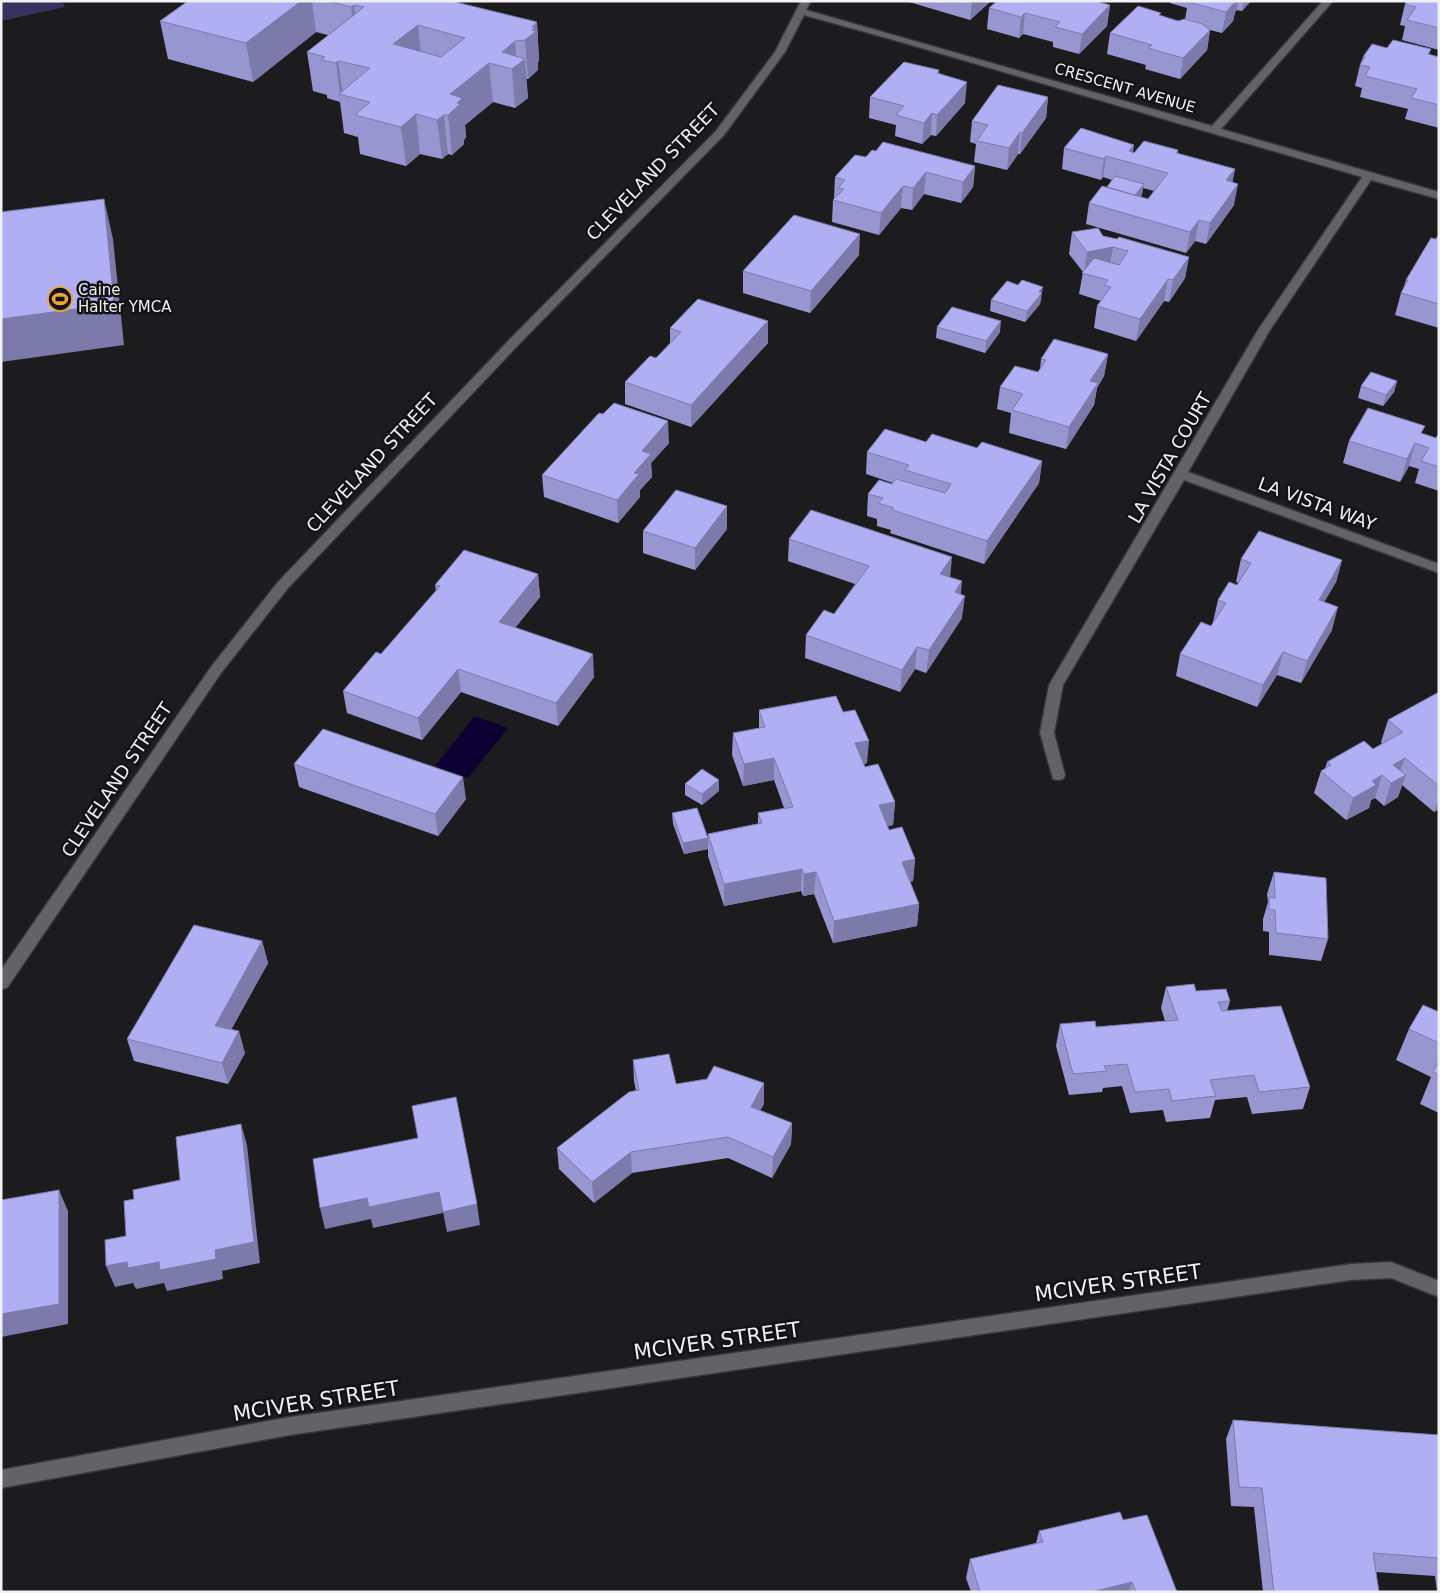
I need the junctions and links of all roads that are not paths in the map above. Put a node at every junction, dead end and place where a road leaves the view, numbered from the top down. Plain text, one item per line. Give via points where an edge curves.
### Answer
1 (1328, 1) edge
2 (804, 7) edge
3 (1215, 130) junction
4 (1369, 174) junction
5 (1439, 196) edge
6 (1181, 474) junction
7 (1439, 569) edge
8 (1058, 775) dead end
9 (1, 983) edge
10 (1439, 1289) edge
11 (1, 1479) edge

1 - 3 street
2 - 3 street, CRESCENT AVENUE
2 - 9 street, CLEVELAND STREET via 780,52 720,133 518,338 283,585 216,670
3 - 4 street, CRESCENT AVENUE
4 - 5 street, CRESCENT AVENUE
4 - 6 street, LA VISTA COURT via 1264,330
6 - 7 street, LA VISTA WAY
6 - 8 street, LA VISTA COURT via 1056,685 1047,733
10 - 11 street, MCIVER STREET via 1391,1270 1351,1272 299,1425

